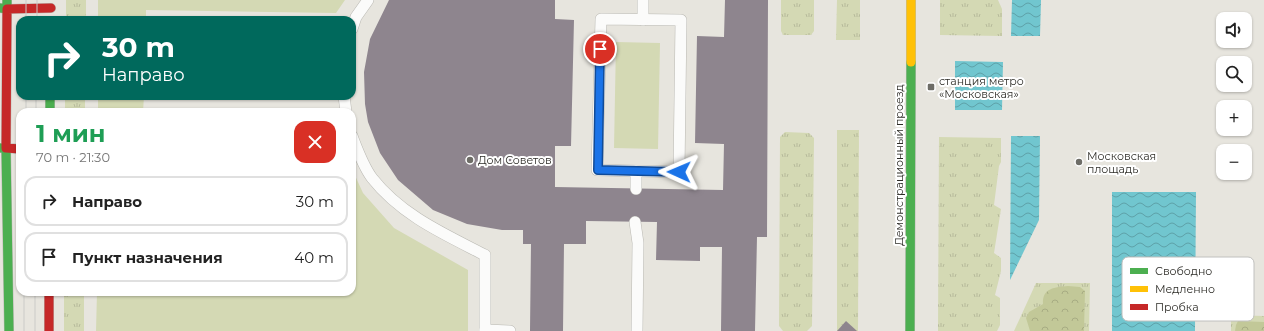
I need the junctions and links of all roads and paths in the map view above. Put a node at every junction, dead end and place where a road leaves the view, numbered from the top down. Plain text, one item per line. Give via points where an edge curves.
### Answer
1 (368, 0) edge
2 (644, 0) edge
3 (912, 0) edge
4 (51, 4) edge
5 (5, 6) edge
6 (50, 16) edge
7 (356, 17) edge
8 (643, 20) junction
9 (356, 145) edge
10 (3, 148) edge
11 (16, 149) edge
12 (636, 171) junction
13 (636, 189) dead end
14 (635, 222) dead end
15 (49, 296) edge
16 (9, 331) edge
17 (49, 331) edge
18 (485, 331) edge
19 (510, 331) edge
20 (637, 331) edge
21 (910, 331) edge

1 - 7 lane
2 - 8 lane
3 - 21 street, Демонстрационный проезд
4 - 5 street
4 - 6 street
5 - 10 street
8 - 12 lane via 601,19 598,170
8 - 12 lane via 681,20 679,172
9 - 18 lane via 371,177 395,202 420,221 485,255
10 - 11 street
10 - 16 street
12 - 13 lane
14 - 20 lane via 638,243
15 - 17 street
18 - 19 lane

